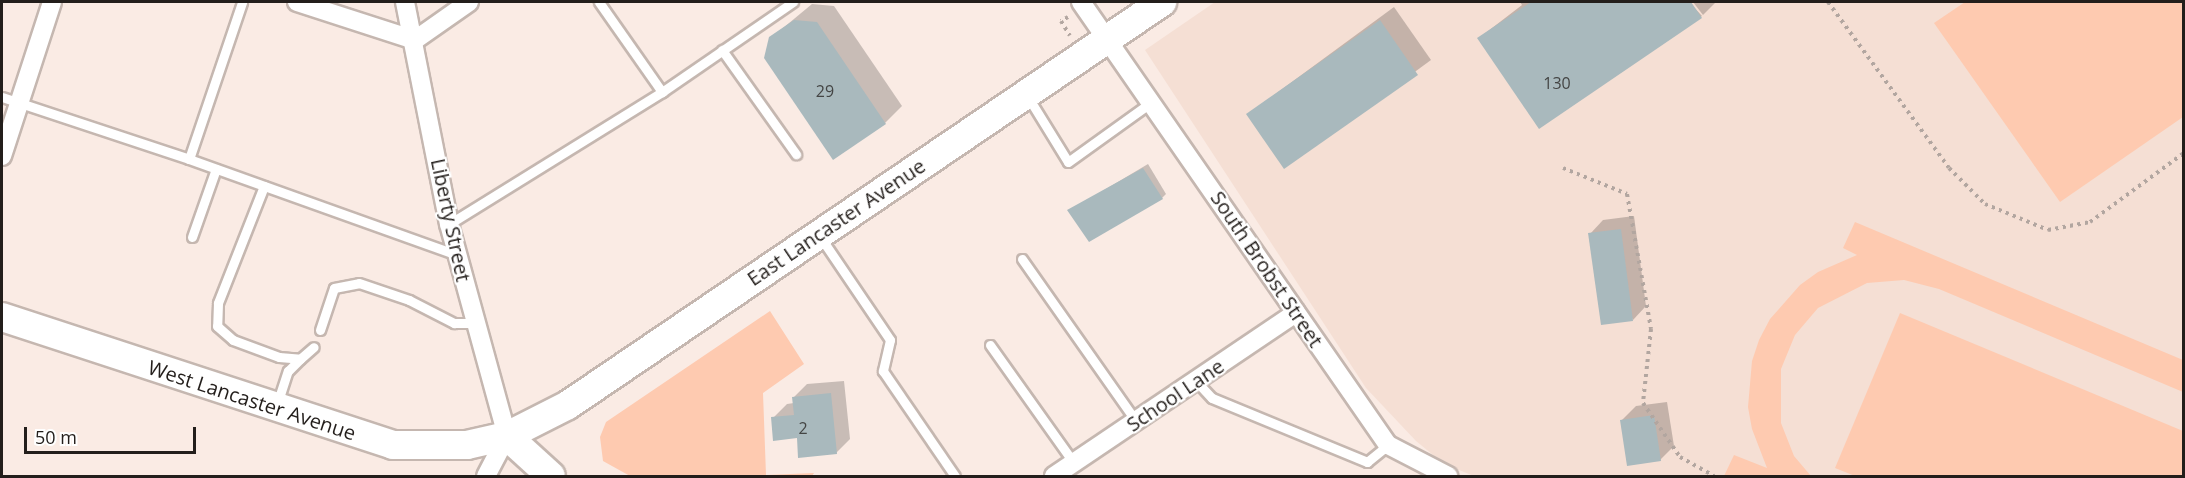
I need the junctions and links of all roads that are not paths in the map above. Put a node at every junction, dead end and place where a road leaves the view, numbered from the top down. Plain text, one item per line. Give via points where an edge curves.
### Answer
1 (52, 2) edge
2 (242, 2) edge
3 (297, 2) edge
4 (405, 2) edge
5 (469, 2) edge
6 (598, 2) edge
7 (793, 2) edge
8 (1081, 2) edge
9 (1162, 2) edge
10 (1107, 38) junction
11 (415, 40) junction
12 (722, 50) junction
13 (662, 92) junction
14 (1025, 93) junction
15 (2, 97) edge
16 (1153, 101) junction
17 (19, 103) junction
18 (796, 154) dead end
19 (2, 156) edge
20 (189, 159) junction
21 (216, 169) junction
22 (264, 186) junction
23 (449, 224) junction
24 (819, 235) junction
25 (192, 237) dead end
26 (457, 255) junction
27 (1022, 259) dead end
28 (1296, 313) junction
29 (2, 317) edge
30 (474, 323) junction
31 (320, 330) dead end
32 (990, 345) dead end
33 (314, 347) dead end
34 (300, 359) junction
35 (1196, 381) junction
36 (275, 408) junction
37 (1136, 421) junction
38 (507, 436) junction
39 (1388, 445) junction
40 (1074, 463) junction
41 (486, 477) edge
42 (551, 477) edge
43 (955, 477) edge
44 (1054, 477) edge
45 (1448, 477) edge

1 - 17 street
2 - 20 lane
3 - 11 street
4 - 11 street, Liberty Street
5 - 11 street
6 - 13 lane
7 - 12 lane
8 - 10 street, South Brobst Street
9 - 10 main road, East Lancaster Avenue
10 - 14 main road, East Lancaster Avenue
10 - 16 street, South Brobst Street
11 - 23 street, Liberty Street
12 - 13 lane
12 - 18 lane
13 - 23 lane
14 - 16 lane via 1068,162
14 - 24 main road, East Lancaster Avenue
15 - 17 lane
16 - 28 street, South Brobst Street
17 - 19 street
17 - 20 lane
20 - 21 lane
21 - 22 lane
21 - 25 lane
22 - 26 lane
22 - 34 lane via 218,303 217,326 233,340 279,357
23 - 26 street, Liberty Street
24 - 38 main road, East Lancaster Avenue via 568,405
24 - 43 lane via 890,340 883,371
26 - 30 street, Liberty Street
27 - 37 lane
28 - 35 street, School Lane
28 - 39 street, South Brobst Street
29 - 36 main road, West Lancaster Avenue
30 - 31 lane via 454,323 409,300 359,283 334,288
30 - 38 street, Liberty Street
32 - 40 lane
33 - 34 lane
34 - 36 lane via 288,371
35 - 37 street, School Lane
35 - 39 lane via 1212,398 1367,462
36 - 38 main road, West Lancaster Avenue via 393,445 467,445
37 - 40 street, School Lane
38 - 41 street
38 - 42 main road
39 - 45 street, South Brobst Street
40 - 44 street, School Lane

